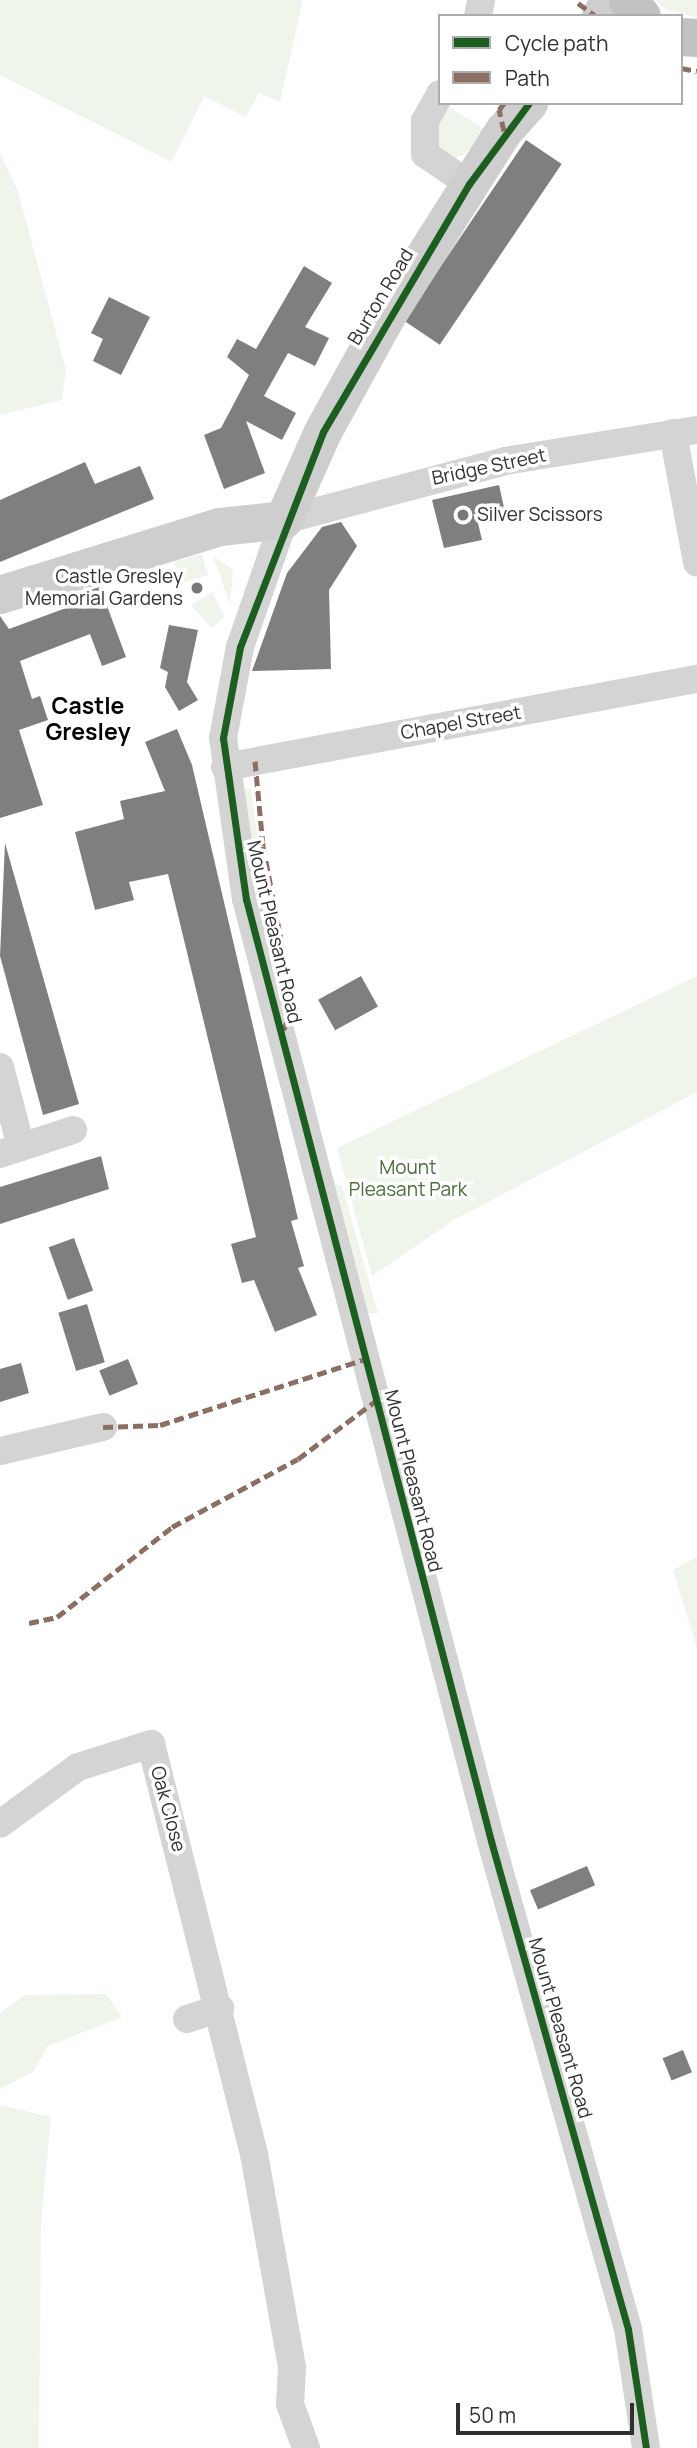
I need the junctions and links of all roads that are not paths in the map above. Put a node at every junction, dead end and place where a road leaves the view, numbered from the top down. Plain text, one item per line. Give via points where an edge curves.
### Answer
1 (628, 0) edge
2 (640, 14) edge
3 (438, 98) edge
4 (527, 105) edge
5 (468, 184) junction
6 (685, 431) edge
7 (284, 520) junction
8 (697, 563) edge
9 (0, 595) edge
10 (697, 679) edge
11 (225, 767) junction
12 (0, 1067) edge
13 (73, 1130) dead end
14 (11, 1151) edge
15 (103, 1427) dead end
16 (0, 1451) edge
17 (0, 1824) edge
18 (220, 2008) junction
19 (187, 2019) dead end
20 (306, 2448) edge
21 (646, 2448) edge

1 - 2 highway
3 - 5 street via 425,121 425,154
4 - 5 street, Burton Road
5 - 7 street, Burton Road via 344,391
6 - 7 street, Bridge Street via 505,461
6 - 8 street
7 - 9 street via 220,527
7 - 11 street, Mount Pleasant Road via 232,676
10 - 11 street, Chapel Street
11 - 21 street, Mount Pleasant Road via 246,899 411,1540 628,2329
12 - 14 street
13 - 14 street
15 - 16 street
17 - 18 street, Oak Close via 78,1767 151,1744
18 - 19 street
18 - 20 street via 254,2154 292,2367 290,2404

